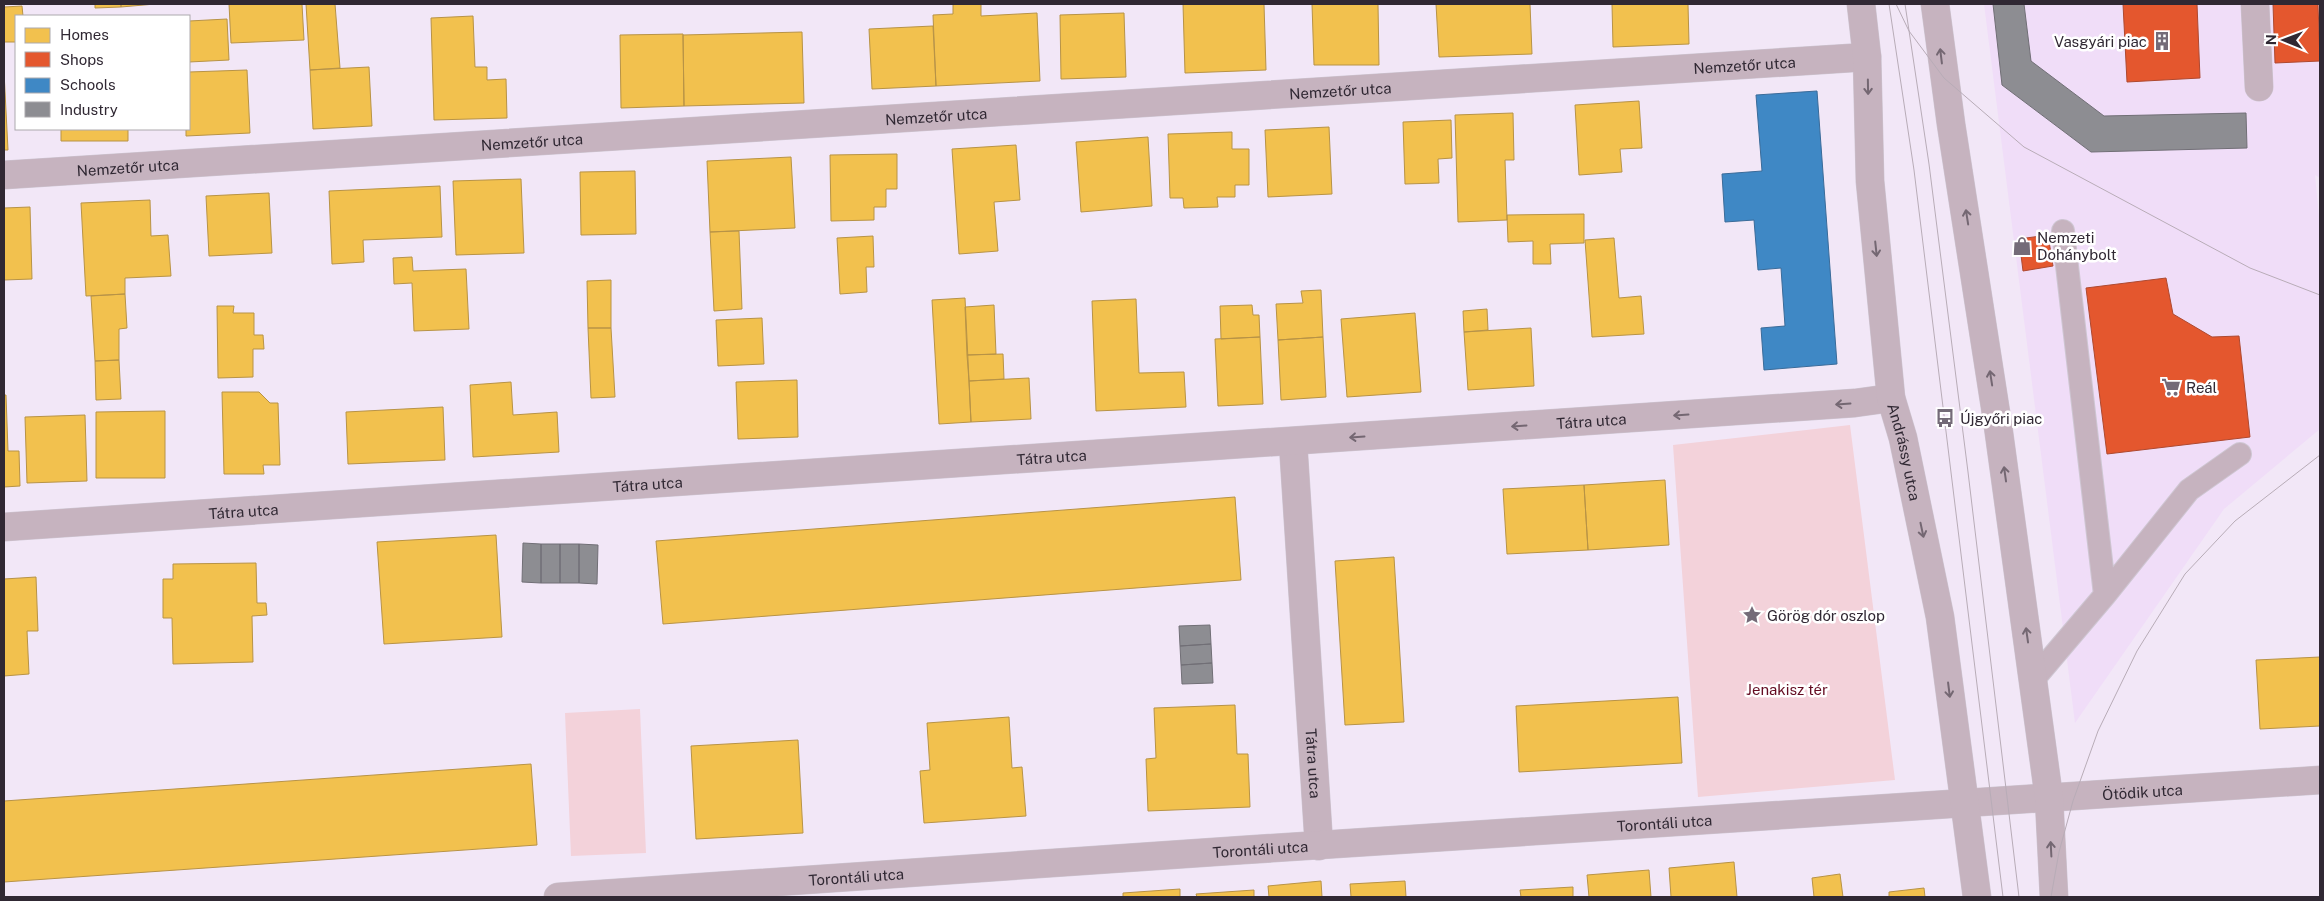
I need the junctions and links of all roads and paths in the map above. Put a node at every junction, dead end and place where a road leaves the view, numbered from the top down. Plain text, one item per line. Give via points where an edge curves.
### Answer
1 (1861, 4) edge
2 (1935, 4) edge
3 (2255, 4) edge
4 (1867, 57) junction
5 (2259, 87) dead end
6 (4, 175) edge
7 (2063, 230) dead end
8 (1891, 398) junction
9 (1293, 442) junction
10 (2240, 454) dead end
11 (4, 527) edge
12 (2105, 596) junction
13 (2033, 680) junction
14 (2320, 780) edge
15 (2049, 798) junction
16 (1963, 803) junction
17 (1319, 846) junction
18 (558, 897) edge
19 (1977, 897) edge
20 (2054, 897) edge

1 - 4 street, Andrássy utca
13 -> 2 street
3 - 5 street
4 - 6 street, Nemzetőr utca
4 -> 8 street, Andrássy utca via 1870,180
7 - 12 lane
8 -> 9 street, Tátra utca
8 -> 16 street, Andrássy utca via 1903,438 1940,617
9 - 11 street, Tátra utca
9 - 17 street, Tátra utca
10 - 12 lane via 2189,490
12 - 13 lane
13 - 15 street
14 - 15 street, Ötödik utca
15 - 16 street, Ötödik utca
20 -> 15 street
16 - 17 street, Torontáli utca
16 - 19 street, Andrássy utca
17 - 18 street, Torontáli utca

